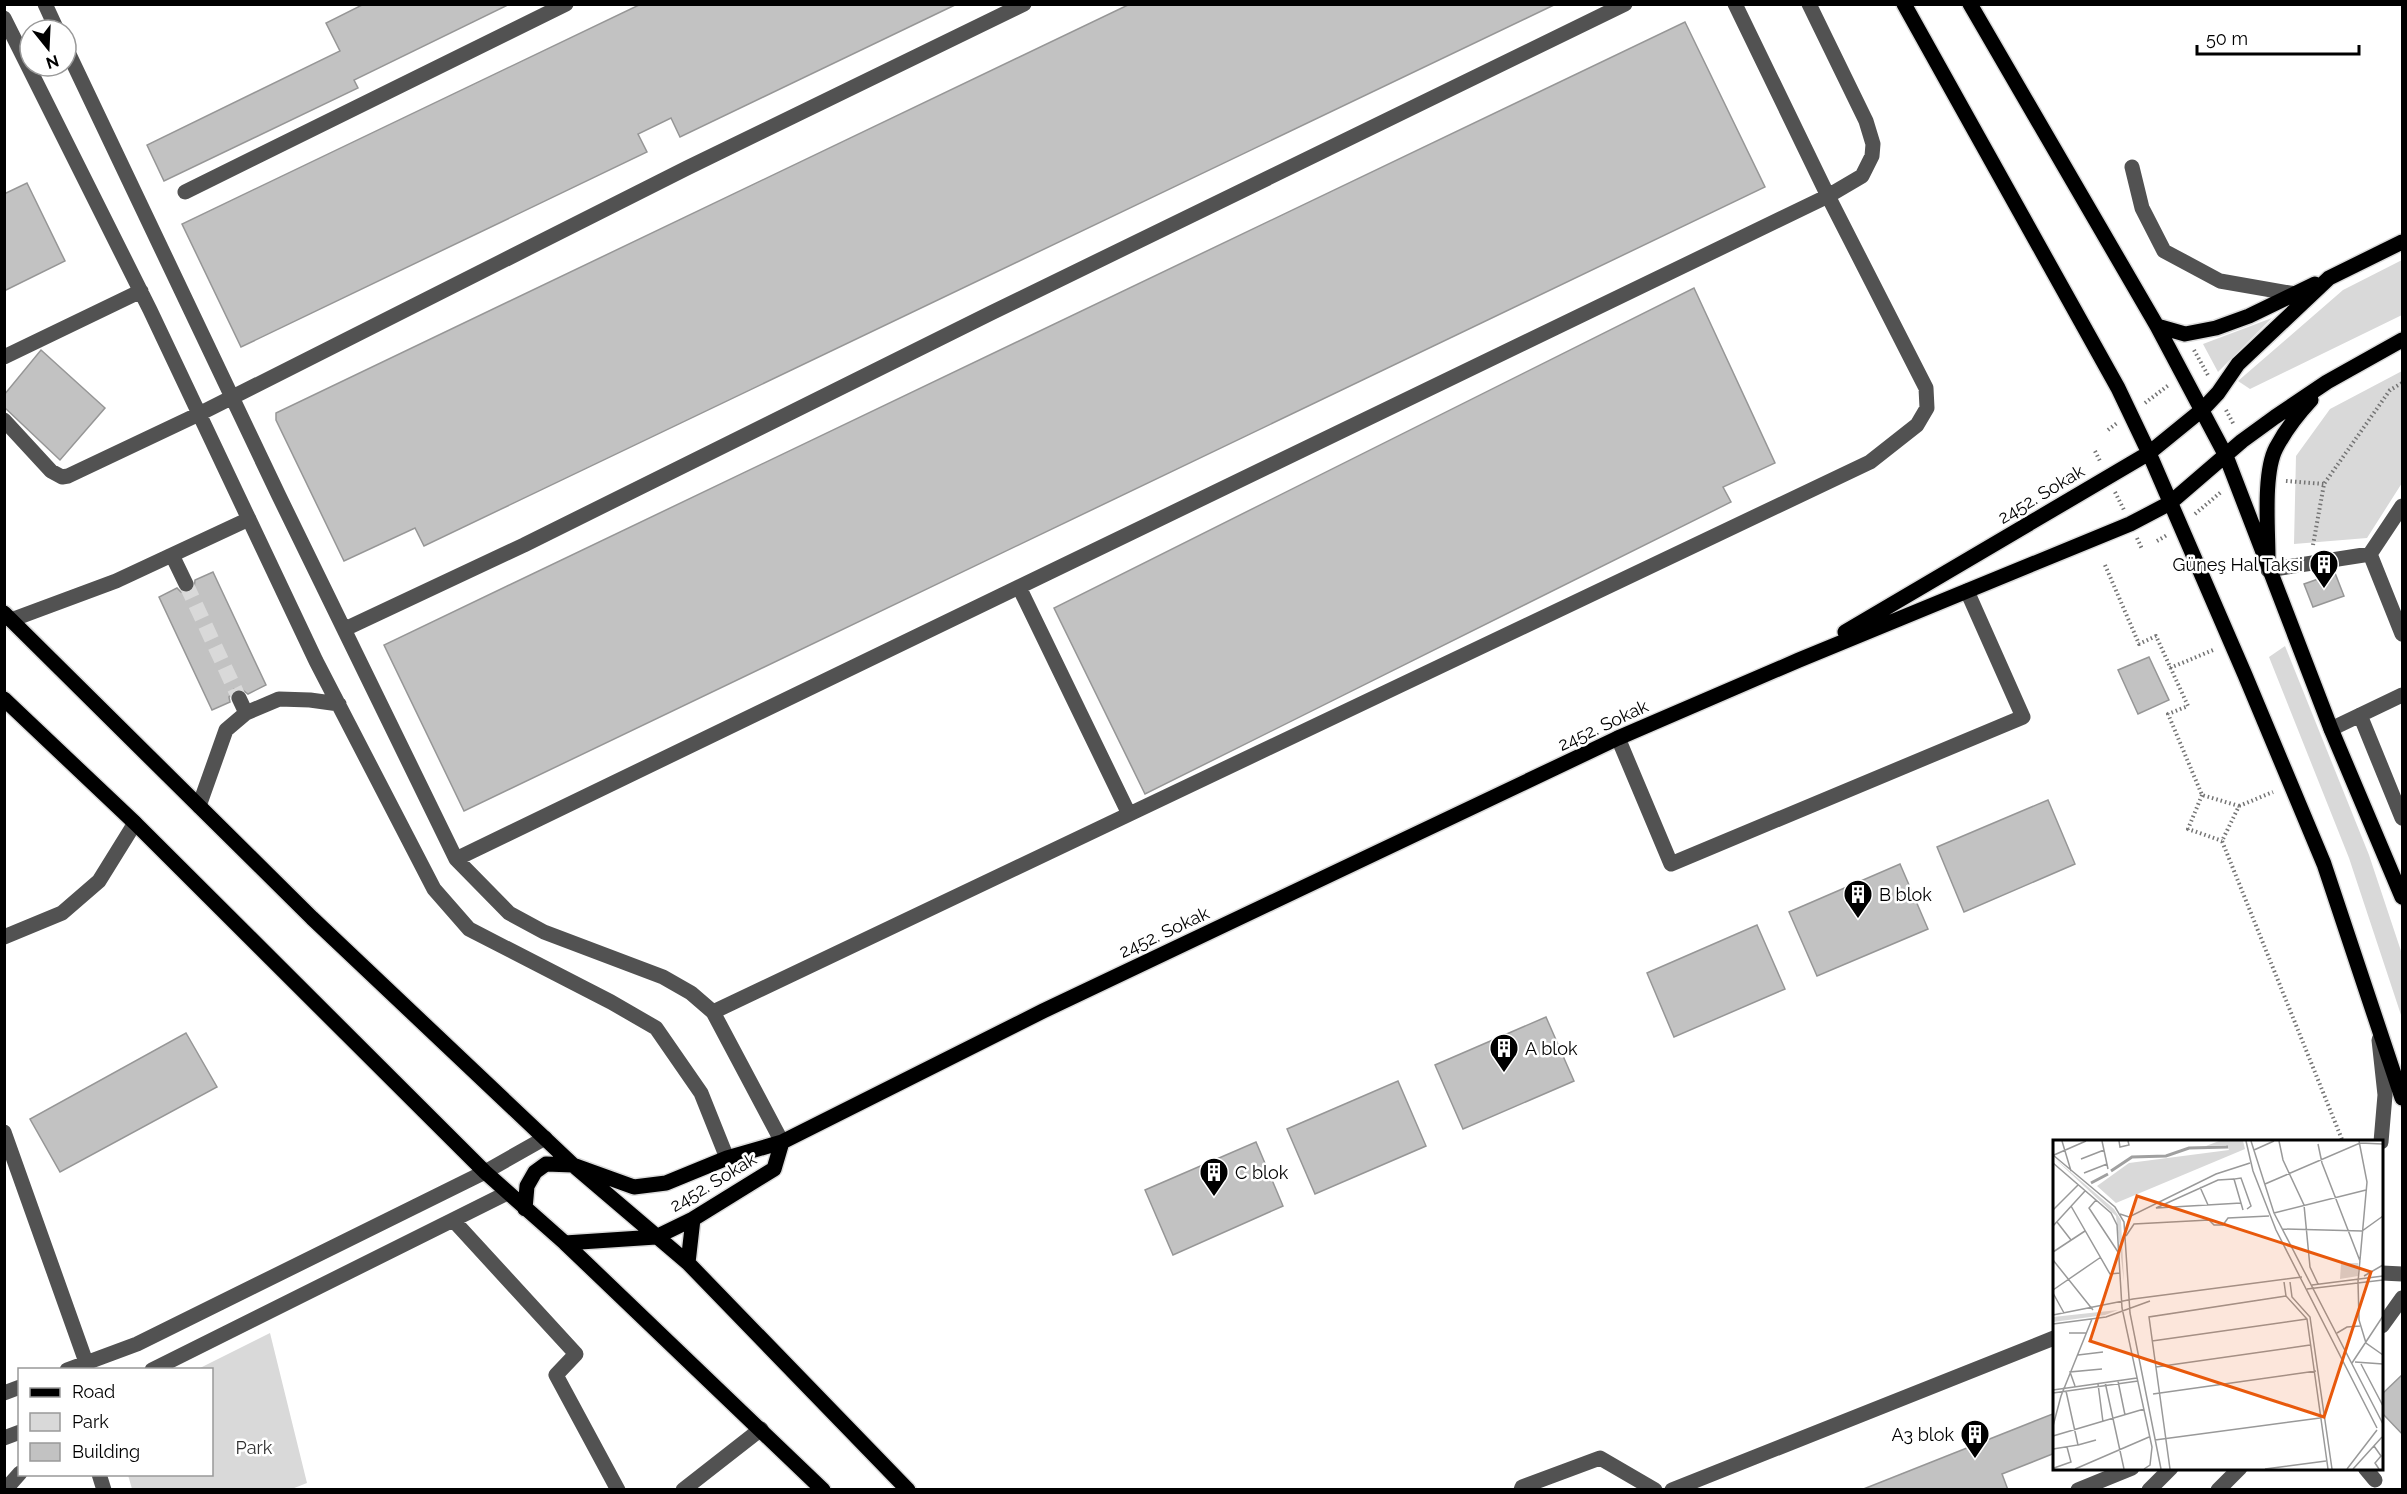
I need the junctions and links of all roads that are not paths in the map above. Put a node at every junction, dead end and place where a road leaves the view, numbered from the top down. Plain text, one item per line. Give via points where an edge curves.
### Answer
1 (45, 4) edge
2 (566, 4) edge
3 (1024, 4) edge
4 (1625, 4) edge
5 (1735, 4) edge
6 (1809, 4) edge
7 (1904, 4) edge
8 (1970, 4) edge
9 (4, 18) edge
10 (51, 18) edge
11 (78, 73) edge
12 (2132, 167) dead end
13 (185, 192) dead end
14 (1828, 196) junction
15 (2403, 242) edge
16 (2329, 278) junction
17 (141, 291) junction
18 (2295, 294) junction
19 (2157, 326) junction
20 (2403, 340) edge
21 (4, 357) edge
22 (2327, 382) junction
23 (232, 397) junction
24 (2202, 409) junction
25 (199, 414) junction
26 (4, 420) edge
27 (2149, 453) junction
28 (2226, 456) junction
29 (2170, 503) junction
30 (2403, 506) edge
31 (249, 519) junction
32 (2370, 554) junction
33 (172, 555) junction
34 (2268, 570) junction
35 (186, 584) tunnel mouth
36 (1019, 587) junction
37 (1966, 591) junction
38 (8, 616) edge
39 (345, 629) junction
40 (2403, 634) edge
41 (1799, 660) junction
42 (2403, 695) edge
43 (239, 698) tunnel mouth
44 (4, 699) edge
45 (339, 704) junction
46 (246, 713) junction
47 (2360, 715) junction
48 (2331, 729) junction
49 (1618, 738) junction
50 (199, 806) junction
51 (1129, 814) junction
52 (2403, 818) edge
53 (135, 823) junction
54 (456, 859) junction
55 (2403, 897) edge
56 (4, 937) edge
57 (713, 1012) junction
58 (2377, 1017) junction
59 (2403, 1098) edge
60 (4, 1132) edge
61 (545, 1138) junction
62 (2381, 1140) edge
63 (782, 1143) junction
64 (727, 1158) junction
65 (573, 1165) junction
66 (485, 1172) junction
67 (507, 1193) junction
68 (525, 1209) junction
69 (693, 1219) junction
70 (453, 1220) junction
71 (656, 1237) junction
72 (565, 1243) junction
73 (688, 1263) junction
74 (2383, 1272) edge
75 (2403, 1274) edge
76 (2403, 1298) edge
77 (2383, 1325) edge
78 (2053, 1339) edge
79 (86, 1366) edge
80 (156, 1368) edge
81 (761, 1429) junction
82 (2127, 1470) edge
83 (2169, 1470) edge
84 (2238, 1470) edge
85 (18, 1475) edge
86 (809, 1483) edge
87 (5, 1490) edge
88 (618, 1490) edge
89 (683, 1490) edge
90 (823, 1490) edge
91 (909, 1490) edge
92 (1521, 1490) edge
93 (1655, 1490) edge
94 (1672, 1490) edge
95 (2078, 1490) edge
96 (2149, 1490) edge
97 (2218, 1490) edge

1 - 10 street
2 - 13 street
3 - 23 street via 676,173
4 - 39 street via 524,545
5 - 14 street
6 - 14 street via 1866,121 1873,144 1862,176
7 - 27 main road via 2118,388
8 - 19 main road
9 - 17 street
11 - 23 street
12 - 18 street via 2142,208 2164,251 2220,281
14 - 36 street
14 - 51 street via 1926,388 1927,408 1917,425 1870,462
15 - 16 main road
16 - 18 main road
16 - 24 main road, 2452. Sokak via 2238,364
17 - 21 street
17 - 25 street
18 - 19 main road via 2216,328 2185,334
19 - 24 main road
20 - 22 main road
22 - 28 main road, 2452. Sokak
22 - 34 main road via 2275,449 2269,474
23 - 25 street
23 - 39 street
24 - 27 main road, 2452. Sokak
24 - 28 main road
25 - 26 street via 62,477 51,471
25 - 31 street
27 - 29 main road
27 - 41 main road, 2452. Sokak
28 - 29 main road, 2452. Sokak
28 - 34 main road
29 - 37 main road, 2452. Sokak via 2130,524
29 - 58 main road via 2324,864
30 - 32 street
31 - 33 street
31 - 45 street
32 - 34 street
32 - 40 street
33 - 35 street
33 - 38 street via 116,581
34 - 48 main road
36 - 51 street
36 - 54 street
37 - 41 main road, 2452. Sokak
37 - 49 street via 2023,717 1671,864
38 - 50 main road
39 - 54 street
41 - 49 main road, 2452. Sokak
42 - 47 street
43 - 46 street
44 - 53 main road
45 - 46 street via 279,699
45 - 64 street via 434,889 469,929 656,1028 701,1093
46 - 50 street via 226,730
47 - 48 street
47 - 52 street
48 - 55 main road
49 - 63 main road, 2452. Sokak via 1043,1011
50 - 61 main road
51 - 57 street
53 - 56 street via 99,881 62,913
53 - 66 main road
54 - 57 street via 509,913 544,932 663,977
57 - 63 street
58 - 59 main road
58 - 62 street via 2385,1095
60 - 79 street
61 - 65 main road
61 - 66 street
63 - 64 main road
63 - 69 main road, 2452. Sokak via 774,1169
64 - 65 main road via 666,1183 634,1187
65 - 68 main road via 546,1164 535,1172 527,1186
65 - 71 main road
66 - 67 main road
66 - 79 street
67 - 68 main road
67 - 70 street
68 - 72 main road
69 - 71 main road, 2452. Sokak
69 - 73 main road
70 - 80 street
70 - 88 street via 576,1354 556,1375
71 - 72 main road, 2452. Sokak
71 - 73 main road
72 - 81 main road
73 - 91 main road
74 - 75 street
76 - 77 street
78 - 94 street
81 - 86 main road
81 - 89 street
82 - 95 street
83 - 96 street
84 - 97 street
85 - 87 street
86 - 90 main road
92 - 93 street via 1600,1458

